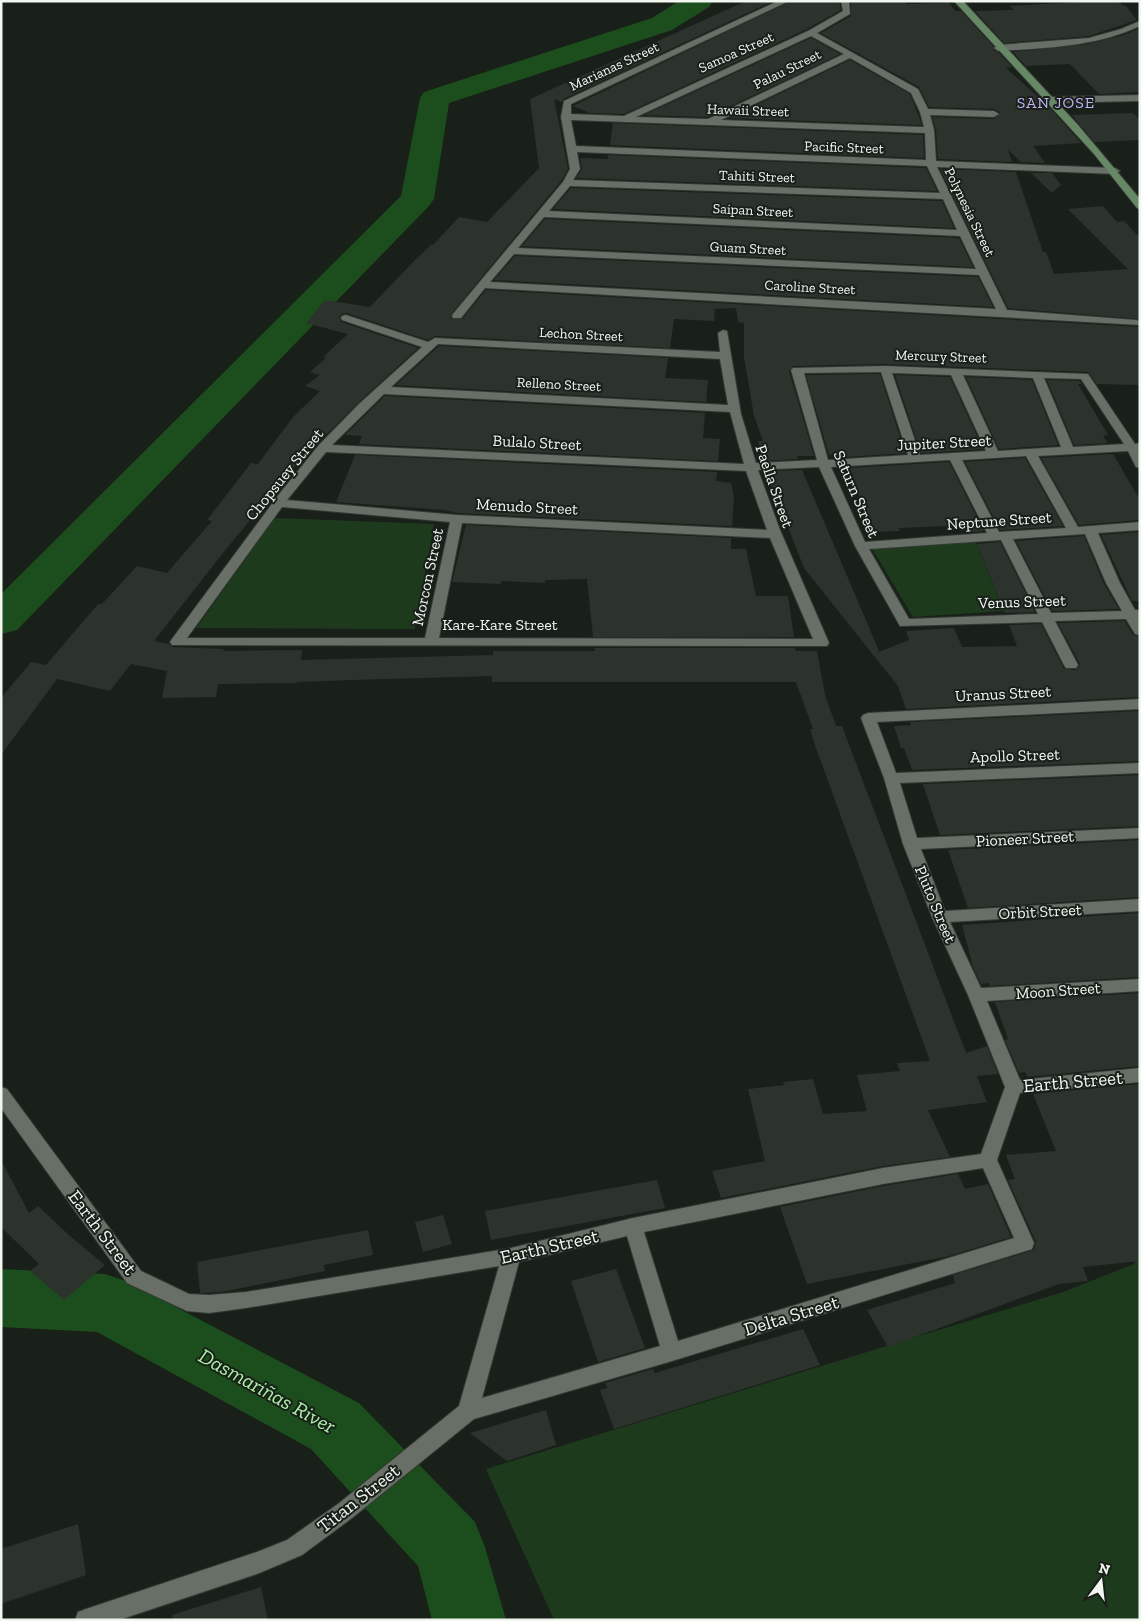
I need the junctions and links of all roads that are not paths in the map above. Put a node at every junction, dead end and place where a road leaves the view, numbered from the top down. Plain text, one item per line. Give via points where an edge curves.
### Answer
1 (786, 1) edge
2 (845, 1) edge
3 (958, 1) edge
4 (1140, 22) edge
5 (1122, 31) junction
6 (811, 33) junction
7 (1140, 33) edge
8 (998, 48) junction
9 (849, 55) junction
10 (1140, 98) edge
11 (1049, 100) junction
12 (925, 112) junction
13 (994, 114) dead end
14 (566, 117) junction
15 (624, 118) junction
16 (710, 122) junction
17 (929, 130) junction
18 (573, 150) junction
19 (931, 165) junction
20 (1115, 171) junction
21 (567, 183) junction
22 (946, 196) junction
23 (1140, 206) edge
24 (541, 214) junction
25 (963, 233) junction
26 (511, 250) junction
27 (984, 272) junction
28 (483, 285) junction
29 (1003, 313) junction
30 (457, 316) dead end
31 (346, 318) dead end
32 (1136, 323) dead end
33 (723, 333) dead end
34 (432, 343) junction
35 (725, 356) junction
36 (885, 369) junction
37 (798, 370) joint
38 (956, 371) junction
39 (1036, 374) junction
40 (382, 390) junction
41 (734, 409) junction
42 (323, 448) junction
43 (1136, 448) edge
44 (1069, 452) junction
45 (1031, 454) junction
46 (994, 456) junction
47 (955, 458) junction
48 (916, 460) junction
49 (1140, 464) edge
50 (824, 465) junction
51 (750, 468) junction
52 (279, 503) junction
53 (458, 519) junction
54 (1140, 526) edge
55 (1090, 530) junction
56 (1074, 531) junction
57 (774, 534) junction
58 (1000, 536) junction
59 (861, 546) junction
60 (1135, 614) edge
61 (1046, 618) junction
62 (905, 623) joint
63 (1140, 631) edge
64 (177, 642) joint
65 (431, 642) junction
66 (822, 643) joint
67 (1071, 665) dead end
68 (1140, 704) edge
69 (868, 718) joint
70 (1140, 768) edge
71 (891, 778) junction
72 (1140, 833) edge
73 (911, 844) junction
74 (1140, 905) edge
75 (940, 918) junction
76 (1140, 984) edge
77 (976, 995) junction
78 (1140, 1075) edge
79 (1014, 1087) junction
80 (1, 1094) edge
81 (988, 1160) junction
82 (633, 1226) junction
83 (511, 1256) junction
84 (672, 1352) junction
85 (468, 1411) junction
86 (86, 1620) edge

1 - 14 street, Marianas Street via 567,103
2 - 6 street, Samoa Street via 847,12
3 - 8 main road
4 - 5 street
5 - 7 street
5 - 8 street via 1064,43
6 - 9 street, Polynesia Street
6 - 15 street, Samoa Street
8 - 11 main road
9 - 12 street, Polynesia Street via 915,91
9 - 16 street, Palau Street
10 - 11 street
11 - 20 main road
12 - 13 street
12 - 17 street, Polynesia Street
14 - 15 street, Hawaii Street
14 - 18 street, Marianas Street
15 - 16 street, Hawaii Street
16 - 17 street, Hawaii Street
17 - 19 street, Polynesia Street
18 - 19 street, Pacific Street
18 - 21 street, Marianas Street via 576,168
19 - 20 street, Pacific Street
19 - 22 street, Polynesia Street
20 - 23 main road
21 - 22 street, Tahiti Street
21 - 24 street, Marianas Street
22 - 25 street, Polynesia Street
24 - 25 street, Saipan Street
24 - 26 street, Marianas Street
25 - 27 street, Polynesia Street
26 - 27 street, Guam Street
26 - 28 street, Marianas Street
27 - 29 street, Polynesia Street
28 - 29 street, Caroline Street
28 - 30 street, Marianas Street
29 - 32 street, Caroline Street
31 - 34 street, Lechon Street
33 - 35 street, Paella Street
34 - 35 street, Lechon Street
34 - 40 street, Chopsuey Street
35 - 41 street, Paella Street
36 - 37 street, Mercury Street
36 - 38 street, Mercury Street
36 - 48 street
37 - 50 street, Saturn Street
38 - 39 street, Mercury Street
38 - 46 street
39 - 43 street, Mercury Street via 1084,376
39 - 44 street
40 - 41 street, Relleno Street
40 - 42 street, Chopsuey Street
41 - 51 street, Paella Street
42 - 51 street, Bulalo Street
42 - 52 street, Chopsuey Street
43 - 44 street, Jupiter Street
43 - 49 street
44 - 45 street, Jupiter Street
45 - 46 street, Jupiter Street
45 - 56 street
46 - 47 street, Jupiter Street
47 - 48 street, Jupiter Street
47 - 58 street
48 - 50 street, Jupiter Street
50 - 51 street, Jupiter Street
50 - 59 street, Saturn Street
51 - 57 street, Paella Street
52 - 53 street, Menudo Street
52 - 64 street, Chopsuey Street
53 - 57 street, Menudo Street
53 - 65 street, Morcon Street
54 - 55 street, Neptune Street
55 - 56 street, Neptune Street
55 - 60 street via 1113,583
56 - 58 street, Neptune Street
57 - 66 street, Paella Street
58 - 59 street, Neptune Street
58 - 61 street
59 - 62 street, Saturn Street
60 - 61 street, Venus Street
60 - 63 street
61 - 62 street, Venus Street
61 - 67 street
64 - 65 street, Kare-Kare Street
65 - 66 street, Kare-Kare Street
68 - 69 street, Uranus Street
69 - 71 street, Pluto Street
70 - 71 street, Apollo Street
71 - 73 street, Pluto Street
72 - 73 street, Pioneer Street
73 - 75 street, Pluto Street
74 - 75 street, Orbit Street
75 - 77 street, Pluto Street
76 - 77 street, Moon Street
77 - 79 street, Pluto Street
78 - 79 street, Earth Street
79 - 81 street, Earth Street
80 - 83 street, Earth Street via 134,1277 187,1302 210,1304 246,1300
81 - 82 street, Earth Street via 883,1176
81 - 84 street, Delta Street via 1025,1243
82 - 83 street, Earth Street
82 - 84 street
83 - 85 street
84 - 85 street, Delta Street
85 - 86 street, Titan Street via 294,1548 258,1564

